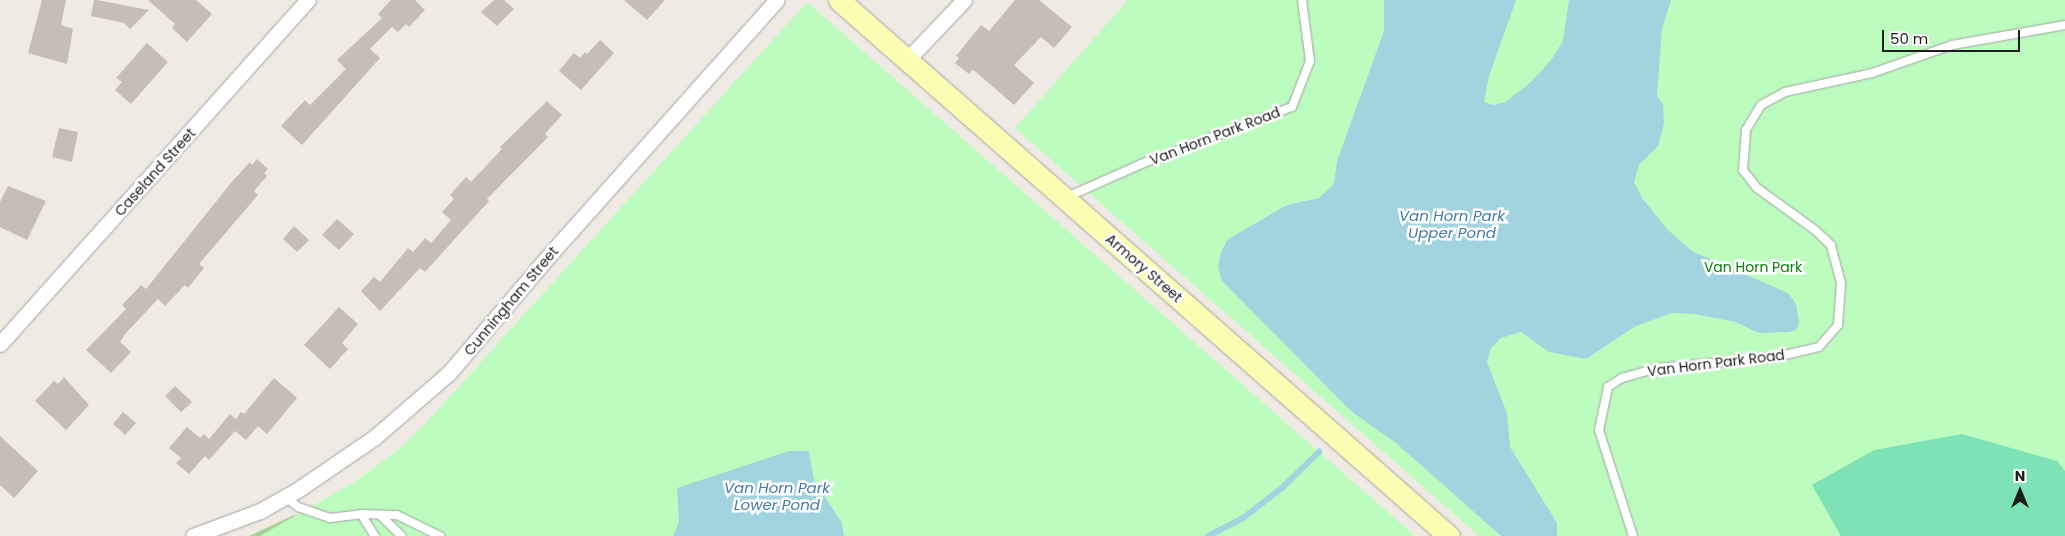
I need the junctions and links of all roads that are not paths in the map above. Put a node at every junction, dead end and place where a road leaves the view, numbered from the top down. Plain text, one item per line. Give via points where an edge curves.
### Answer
1 (308, 0) edge
2 (777, 0) edge
3 (839, 0) edge
4 (964, 0) edge
5 (1302, 0) edge
6 (2065, 25) edge
7 (908, 60) junction
8 (1065, 198) junction
9 (0, 344) edge
10 (286, 497) junction
11 (361, 514) junction
12 (380, 515) junction
13 (193, 536) edge
14 (375, 536) edge
15 (402, 536) edge
16 (440, 536) edge
17 (1449, 536) edge
18 (1633, 536) edge

1 - 9 street, Caseland Street
2 - 10 street, Cunningham Street via 449,373 375,437
3 - 7 main road, Armory Street
4 - 7 street
5 - 8 lane, Van Horn Park Road via 1310,61 1292,107 1140,164
6 - 18 lane, Van Horn Park Road via 1952,45 1872,73 1786,92 1761,106 1746,130 1743,170 1757,188 1831,245 1841,283 1838,325 1818,348 1776,357 1657,368 1622,378 1608,387 1599,430 1619,483
7 - 8 main road, Armory Street
8 - 17 main road, Armory Street
10 - 11 lane via 298,507 330,518
10 - 13 street, Cunningham Street via 220,528
11 - 12 lane
11 - 14 lane
12 - 15 lane
12 - 16 lane via 397,515

